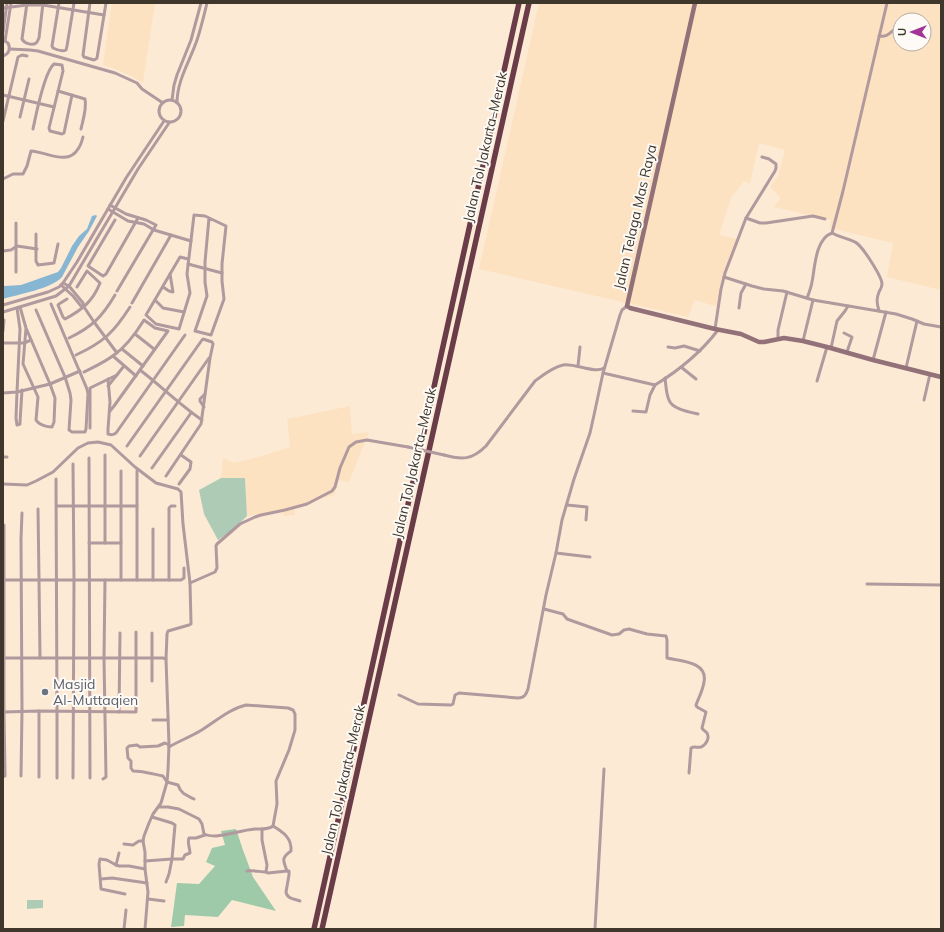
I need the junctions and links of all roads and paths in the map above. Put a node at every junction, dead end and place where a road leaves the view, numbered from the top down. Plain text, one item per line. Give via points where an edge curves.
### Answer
1 (7, 3) edge
2 (59, 3) edge
3 (74, 3) edge
4 (90, 3) edge
5 (106, 3) edge
6 (201, 3) edge
7 (207, 3) edge
8 (519, 3) edge
9 (529, 3) edge
10 (695, 3) edge
11 (887, 3) edge
12 (27, 4) edge
13 (43, 4) edge
14 (8, 6) edge
15 (58, 8) junction
16 (73, 11) junction
17 (88, 13) junction
18 (104, 16) junction
19 (892, 31) edge
20 (3, 32) edge
21 (879, 36) junction
22 (4, 40) edge
23 (10, 49) junction
24 (3, 56) edge
25 (27, 56) dead end
26 (29, 79) dead end
27 (58, 91) junction
28 (3, 95) edge
29 (72, 95) junction
30 (9, 96) junction
31 (24, 100) junction
32 (172, 100) junction
33 (38, 103) junction
34 (162, 103) junction
35 (177, 103) junction
36 (54, 107) junction
37 (20, 117) dead end
38 (3, 121) edge
39 (164, 121) junction
40 (169, 122) junction
41 (33, 129) dead end
42 (80, 129) dead end
43 (83, 137) dead end
44 (762, 157) dead end
45 (3, 178) edge
46 (110, 205) junction
47 (115, 208) junction
48 (108, 209) junction
49 (113, 212) junction
50 (138, 218) junction
51 (209, 218) junction
52 (746, 218) junction
53 (825, 219) dead end
54 (115, 220) dead end
55 (136, 222) junction
56 (16, 223) dead end
57 (154, 230) junction
58 (832, 233) junction
59 (36, 234) dead end
60 (171, 235) junction
61 (191, 241) junction
62 (58, 244) dead end
63 (17, 246) junction
64 (36, 249) junction
65 (3, 251) edge
66 (188, 259) junction
67 (188, 264) junction
68 (205, 269) junction
69 (16, 272) dead end
70 (222, 273) junction
71 (170, 274) junction
72 (724, 277) junction
73 (62, 284) junction
74 (746, 284) junction
75 (77, 287) dead end
76 (163, 287) junction
77 (68, 288) junction
78 (117, 291) dead end
79 (787, 292) junction
80 (115, 295) dead end
81 (807, 298) junction
82 (67, 299) dead end
83 (155, 300) junction
84 (813, 300) junction
85 (51, 304) dead end
86 (3, 305) edge
87 (627, 306) junction
88 (848, 306) junction
89 (84, 307) junction
90 (18, 308) junction
91 (738, 308) dead end
92 (36, 310) dead end
93 (879, 310) junction
94 (3, 312) edge
95 (184, 312) junction
96 (886, 312) junction
97 (4, 320) edge
98 (917, 321) junction
99 (94, 322) junction
100 (941, 327) edge
101 (26, 328) junction
102 (716, 329) junction
103 (3, 331) edge
104 (844, 333) dead end
105 (135, 334) junction
106 (186, 335) dead end
107 (69, 338) dead end
108 (106, 338) junction
109 (778, 339) junction
110 (31, 340) junction
111 (803, 341) junction
112 (19, 342) junction
113 (3, 343) edge
114 (24, 343) junction
115 (580, 347) dead end
116 (668, 347) dead end
117 (829, 347) junction
118 (122, 349) junction
119 (154, 349) junction
120 (700, 351) junction
121 (847, 352) junction
122 (117, 353) junction
123 (76, 356) dead end
124 (113, 356) junction
125 (210, 358) junction
126 (873, 360) junction
127 (124, 366) junction
128 (143, 366) junction
129 (578, 366) junction
130 (681, 367) junction
131 (604, 368) junction
132 (906, 368) junction
133 (140, 370) junction
134 (82, 372) junction
135 (603, 373) junction
136 (930, 374) junction
137 (117, 375) junction
138 (136, 376) junction
139 (941, 376) edge
140 (65, 377) junction
141 (665, 378) junction
142 (108, 379) junction
143 (696, 379) dead end
144 (154, 380) junction
145 (817, 381) dead end
146 (50, 384) junction
147 (655, 385) junction
148 (108, 386) junction
149 (34, 388) junction
150 (22, 390) junction
151 (166, 390) junction
152 (17, 392) junction
153 (3, 394) edge
154 (924, 400) dead end
155 (110, 402) junction
156 (178, 402) junction
157 (114, 406) junction
158 (633, 410) dead end
159 (110, 411) junction
160 (191, 413) junction
161 (698, 414) dead end
162 (202, 420) junction
163 (90, 428) dead end
164 (127, 446) dead end
165 (105, 454) dead end
166 (181, 455) junction
167 (140, 456) dead end
168 (3, 457) edge
169 (7, 457) dead end
170 (89, 458) dead end
171 (73, 464) dead end
172 (152, 468) dead end
173 (137, 471) dead end
174 (121, 472) dead end
175 (166, 476) dead end
176 (56, 479) dead end
177 (3, 484) edge
178 (179, 484) dead end
179 (567, 505) junction
180 (57, 506) junction
181 (73, 506) junction
182 (89, 506) junction
183 (105, 506) junction
184 (122, 506) junction
185 (137, 506) junction
186 (175, 506) dead end
187 (38, 509) dead end
188 (22, 513) dead end
189 (586, 520) dead end
190 (4, 525) dead end
191 (153, 529) dead end
192 (89, 543) junction
193 (105, 543) junction
194 (121, 543) junction
195 (556, 553) junction
196 (590, 557) dead end
197 (184, 568) dead end
198 (4, 580) edge
199 (21, 580) junction
200 (40, 580) junction
201 (57, 580) junction
202 (74, 580) junction
203 (89, 580) junction
204 (105, 580) junction
205 (121, 580) junction
206 (137, 580) junction
207 (153, 580) junction
208 (169, 580) junction
209 (190, 583) junction
210 (866, 584) dead end
211 (941, 585) edge
212 (544, 609) junction
213 (136, 632) dead end
214 (120, 633) dead end
215 (152, 633) dead end
216 (4, 658) edge
217 (40, 658) junction
218 (57, 658) junction
219 (73, 658) junction
220 (89, 658) junction
221 (104, 658) junction
222 (120, 658) junction
223 (136, 658) junction
224 (152, 658) junction
225 (22, 659) junction
226 (166, 659) junction
227 (152, 681) dead end
228 (399, 695) dead end
229 (39, 711) junction
230 (73, 711) junction
231 (4, 712) edge
232 (22, 712) junction
233 (57, 712) junction
234 (89, 712) junction
235 (105, 712) junction
236 (119, 712) junction
237 (153, 720) dead end
238 (168, 720) junction
239 (169, 746) junction
240 (604, 769) dead end
241 (689, 774) dead end
242 (21, 776) dead end
243 (3, 777) edge
244 (39, 778) dead end
245 (57, 778) dead end
246 (72, 778) dead end
247 (90, 778) dead end
248 (103, 779) dead end
249 (167, 782) junction
250 (194, 799) dead end
251 (158, 807) junction
252 (152, 817) junction
253 (273, 826) junction
254 (262, 828) junction
255 (205, 835) junction
256 (143, 841) junction
257 (124, 844) dead end
258 (119, 854) dead end
259 (172, 859) junction
260 (145, 861) junction
261 (116, 865) junction
262 (145, 869) junction
263 (247, 871) dead end
264 (287, 871) junction
265 (266, 872) junction
266 (101, 879) junction
267 (166, 882) dead end
268 (147, 883) junction
269 (125, 894) dead end
270 (148, 899) junction
271 (164, 901) dead end
272 (300, 901) dead end
273 (126, 910) dead end
274 (124, 929) edge
275 (145, 929) edge
276 (314, 929) edge
277 (322, 929) edge
278 (595, 929) edge

1 - 14 street
2 - 15 street
3 - 16 street
4 - 17 street
5 - 18 street
6 - 32 street via 191,40 174,85
7 - 35 street via 198,38 181,81
8 - 276 highway, Jalan Tol Jakarta–Merak
9 - 277 highway, Jalan Tol Jakarta–Merak
10 - 87 main road, Jalan Telaga Mas Raya
11 - 21 street
12 - 13 street
12 - 13 street via 23,41 34,44 39,38
12 - 14 street
13 - 15 street
14 - 20 street
14 - 22 street
15 - 16 street
15 - 16 street via 52,46 63,51 66,50
16 - 17 street
17 - 18 street
17 - 18 street via 83,55 94,60 97,58
19 - 21 street via 886,36
21 - 58 street
22 - 23 street
23 - 24 street
23 - 34 street via 38,51 115,73 137,83
25 - 30 street via 18,57
26 - 31 street
27 - 29 street
27 - 33 street via 63,68 62,65 54,64
27 - 36 street
28 - 30 street
29 - 36 street via 62,134 49,128
29 - 42 street via 86,101
30 - 31 street
30 - 38 street
31 - 33 street
31 - 37 street
32 - 34 street
32 - 35 street
33 - 36 street
33 - 41 street
34 - 39 street via 159,112
35 - 40 street via 181,111 180,116 178,120
39 - 40 street
39 - 46 street
40 - 47 street
43 - 45 street via 72,156 62,158 31,151 23,174
44 - 52 street via 776,164 776,168
46 - 47 street
46 - 48 street
47 - 49 street
47 - 50 street
48 - 49 street
48 - 73 street
49 - 55 street via 124,219
49 - 77 street
50 - 55 street
50 - 57 street via 156,225
51 - 61 street via 194,215
51 - 68 street
51 - 70 street via 226,226
52 - 53 street via 760,223 812,216
52 - 72 street
54 - 55 street via 88,266 103,276
55 - 57 street
56 - 63 street
57 - 60 street
57 - 78 street
58 - 81 street via 825,238 818,250
58 - 93 street via 856,242 869,259 882,281 877,299
59 - 64 street
60 - 61 street
60 - 108 street via 131,305
61 - 66 street
62 - 64 street via 54,263 37,264
63 - 64 street
63 - 65 street
63 - 69 street
66 - 67 street
66 - 71 street via 180,257
67 - 68 street
67 - 95 street via 190,293
68 - 70 street
68 - 70 street via 207,296 195,331 211,335 224,299
71 - 76 street
71 - 76 street via 173,292
72 - 74 street
72 - 102 street
73 - 77 street
73 - 86 street via 48,292
74 - 79 street
74 - 91 street
75 - 89 street via 86,271 100,283
76 - 83 street
77 - 89 street
77 - 90 street via 56,296
79 - 81 street
79 - 109 street
80 - 99 street
81 - 84 street
82 - 89 street via 58,305 64,318
83 - 95 street via 163,308
83 - 95 street via 146,315 156,324 179,329
84 - 88 street
84 - 111 street
85 - 134 street
87 - 102 main road, Jalan Telaga Mas Raya
87 - 131 street via 620,315
88 - 93 street
88 - 117 street via 837,321
89 - 99 street
90 - 94 street
90 - 101 street
90 - 112 street
92 - 140 street
93 - 96 street
96 - 98 street
96 - 126 street
97 - 103 street
98 - 100 street
98 - 132 street
99 - 107 street
99 - 108 street
101 - 110 street
101 - 114 street
102 - 109 main road, Jalan Telaga Mas Raya via 741,334 758,342
102 - 120 street
104 - 121 street via 852,337
105 - 118 street
105 - 119 street
105 - 119 street via 144,320 155,328 168,331
106 - 144 street
108 - 122 street
108 - 123 street
109 - 111 main road, Jalan Telaga Mas Raya
110 - 114 street
110 - 146 street
111 - 117 main road, Jalan Telaga Mas Raya
112 - 113 street
112 - 114 street
112 - 152 street
114 - 149 street via 23,364
115 - 129 street
116 - 120 street via 684,346
117 - 121 main road, Jalan Telaga Mas Raya
117 - 145 street
118 - 122 street
118 - 128 street
119 - 128 street
120 - 130 street
121 - 126 main road, Jalan Telaga Mas Raya
122 - 124 street
124 - 127 street
124 - 134 street
125 - 151 street via 213,343 203,339
125 - 156 street
125 - 162 street
126 - 132 main road, Jalan Telaga Mas Raya
127 - 137 street
127 - 138 street
128 - 133 street
129 - 131 street via 599,371
129 - 209 street, bridge via 564,365 541,376 486,446 472,456 457,458 376,440 354,443 347,450 334,489 307,504 261,515 240,524 216,545 215,572
130 - 141 street
130 - 143 street
131 - 135 street
132 - 136 main road, Jalan Telaga Mas Raya
133 - 138 street
133 - 144 street
134 - 140 street
134 - 140 street via 88,394 84,432 70,430 71,397
135 - 147 street
135 - 179 street via 590,433
136 - 139 main road, Jalan Telaga Mas Raya
136 - 154 street
137 - 142 street
137 - 148 street
138 - 157 street
140 - 146 street
141 - 147 street
141 - 161 street via 670,403
142 - 148 street
142 - 163 street via 90,388
144 - 151 street
144 - 159 street via 114,435 108,434
146 - 149 street
146 - 149 street via 55,398 53,426 50,427 37,421 38,398
147 - 158 street via 646,412
148 - 155 street
149 - 150 street
150 - 152 street
150 - 152 street via 19,425 16,424
151 - 156 street
151 - 164 street
152 - 153 street
155 - 157 street
155 - 159 street
156 - 160 street
156 - 167 street
157 - 159 street
160 - 162 street
160 - 172 street
162 - 166 street via 201,426
165 - 183 street
166 - 175 street
166 - 178 street via 191,462 190,469
168 - 169 street
170 - 182 street
171 - 181 street
173 - 185 street
174 - 184 street
176 - 180 street
177 - 209 street via 27,485 36,481 53,472 73,452 88,443 111,445 156,483 181,491
179 - 189 street via 587,507
179 - 195 street
180 - 181 street
180 - 201 street
181 - 182 street
181 - 202 street
182 - 183 street
182 - 192 street
183 - 184 street
183 - 193 street
184 - 185 street
184 - 194 street
185 - 206 street
186 - 208 street via 169,508
187 - 200 street
188 - 199 street
190 - 198 street
191 - 207 street
192 - 193 street
192 - 203 street
193 - 194 street
194 - 205 street
195 - 196 street
195 - 212 street
197 - 208 street via 182,580
198 - 199 street
198 - 216 street
199 - 200 street
199 - 225 street
200 - 201 street
200 - 217 street
201 - 202 street
201 - 218 street
202 - 203 street
202 - 219 street
203 - 204 street
203 - 220 street
204 - 205 street
204 - 221 street
205 - 206 street
206 - 207 street
207 - 208 street
209 - 226 street via 191,624 167,632
210 - 211 street
212 - 228 street via 528,689 523,697 459,693 455,695 453,705 439,705 416,704
212 - 241 street via 563,614 568,619 612,635 629,629 666,636 666,658 700,667 704,681 696,705 706,712 702,728 708,737 703,746 691,748
213 - 223 street
214 - 222 street
215 - 224 street
216 - 225 street
216 - 231 street
217 - 218 street
217 - 225 street
218 - 219 street
218 - 233 street
219 - 220 street
219 - 230 street
220 - 221 street
220 - 234 street
221 - 222 street
221 - 235 street
222 - 223 street
222 - 236 street
223 - 224 street
223 - 236 street via 137,711
224 - 226 street
224 - 227 street
225 - 232 street
226 - 238 street
229 - 232 street
229 - 233 street
229 - 244 street
230 - 233 street
230 - 234 street
230 - 246 street
231 - 232 street
231 - 243 street
232 - 242 street
233 - 245 street
234 - 235 street
234 - 247 street
235 - 236 street
235 - 248 street via 106,777
237 - 238 street
238 - 239 street
239 - 249 street
239 - 249 street via 165,743 158,746 137,745 127,748 131,770 163,776
239 - 253 street via 198,732 240,706 284,707 293,710 296,716 295,730 276,781 277,804
240 - 278 street
249 - 250 street via 178,785 179,790
249 - 251 street
251 - 252 street
251 - 255 street via 178,809 199,819
252 - 256 street
252 - 259 street via 175,826
253 - 254 street
253 - 264 street via 288,837 290,843 291,851 283,860
254 - 255 street via 218,836
254 - 265 street
255 - 259 street via 189,838 190,853 185,855 184,859
256 - 257 street via 132,845
256 - 260 street
258 - 261 street
259 - 260 street
259 - 267 street
260 - 262 street
261 - 262 street
261 - 266 street via 107,860 100,860
262 - 268 street
263 - 265 street
264 - 265 street
264 - 272 street via 289,875 286,895
266 - 268 street
266 - 269 street via 101,889
268 - 270 street
270 - 271 street
270 - 275 street
273 - 274 street

